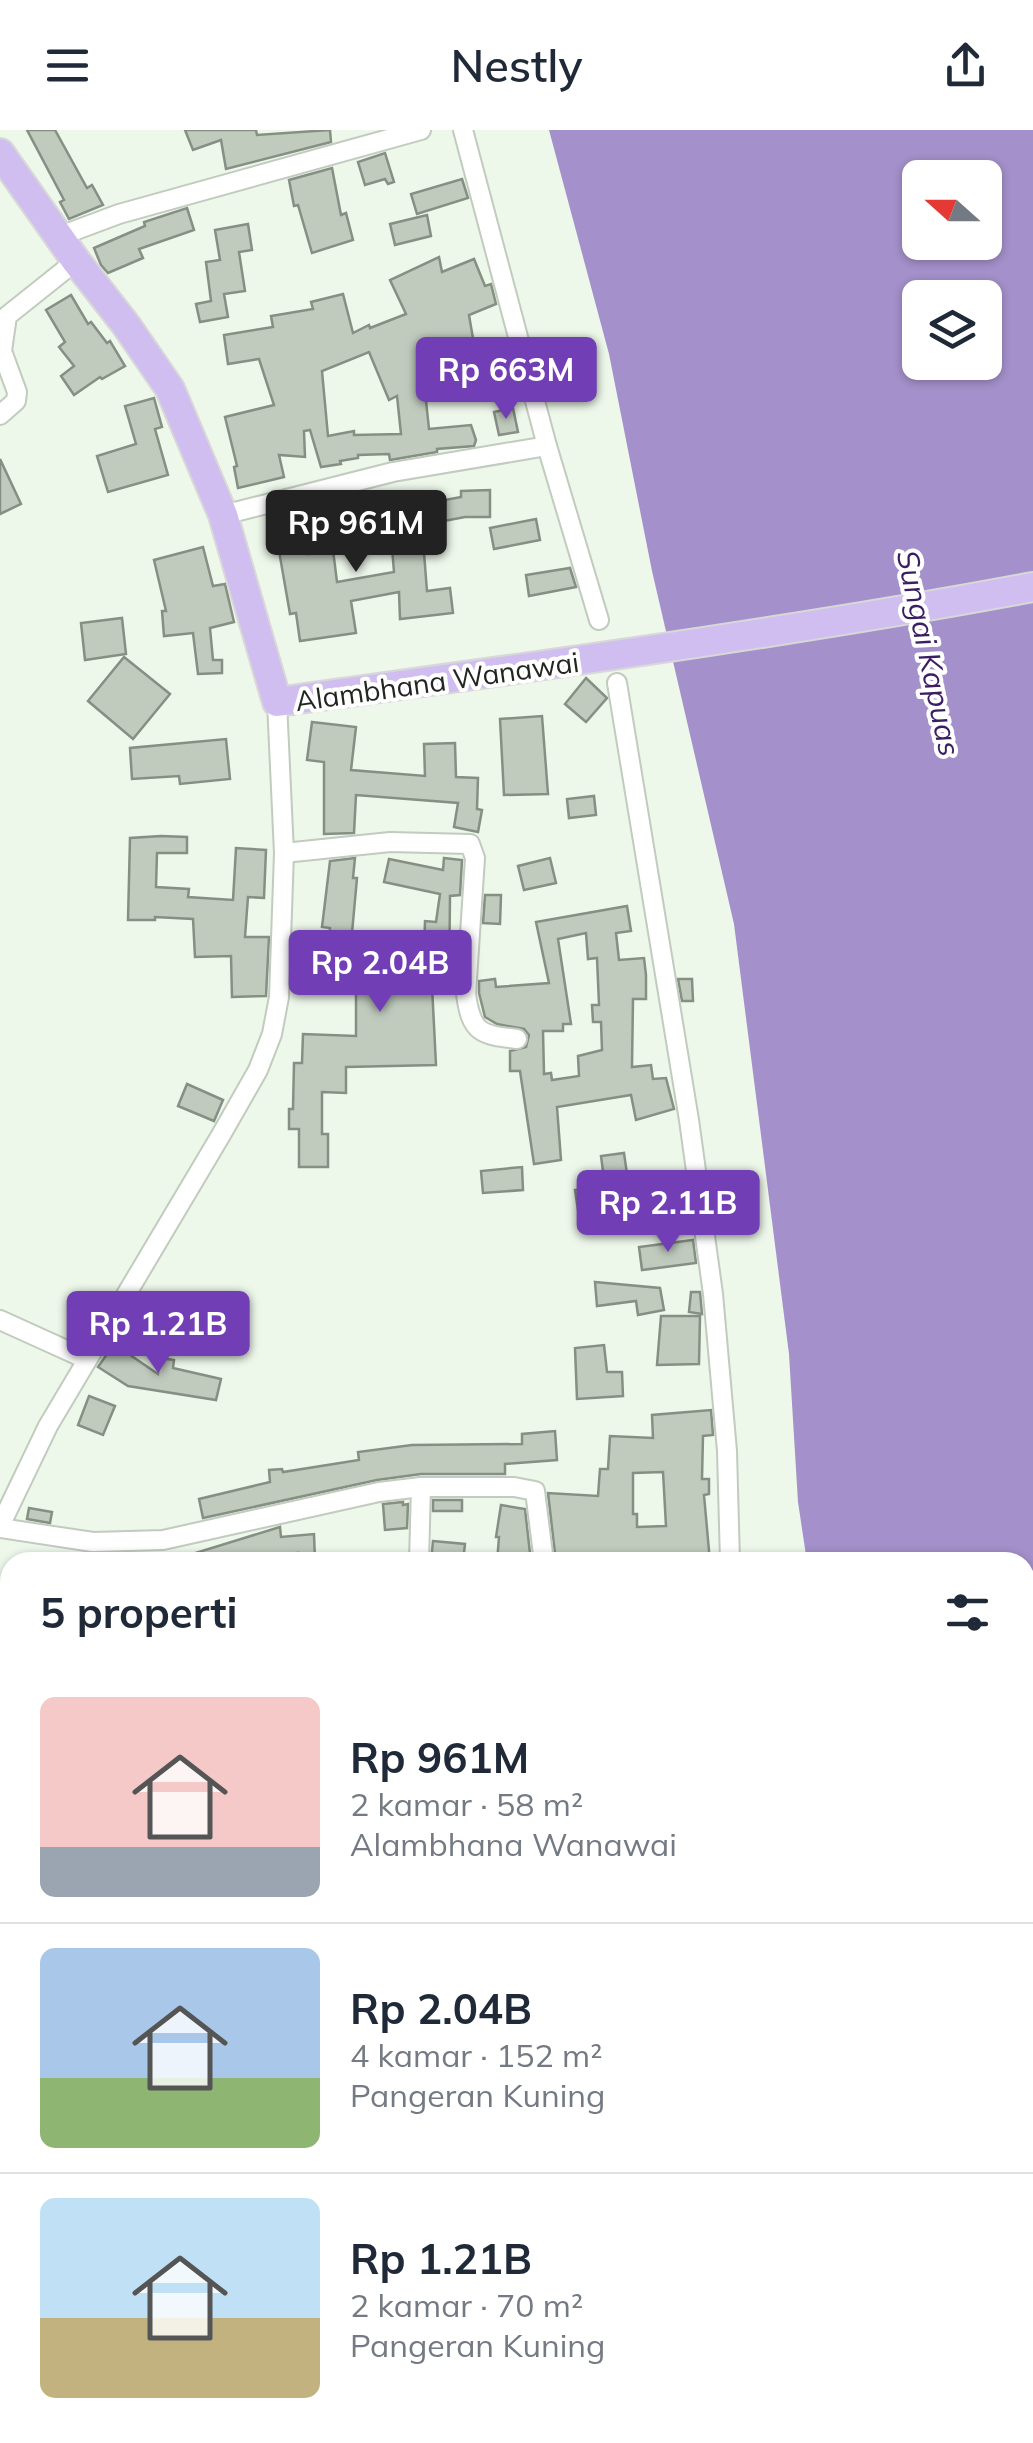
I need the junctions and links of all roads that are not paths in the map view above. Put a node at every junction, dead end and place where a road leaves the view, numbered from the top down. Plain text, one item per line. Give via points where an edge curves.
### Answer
1 (421, 130) edge
2 (463, 130) edge
3 (0, 153) edge
4 (60, 236) junction
5 (76, 261) junction
6 (0, 415) edge
7 (547, 446) junction
8 (223, 515) junction
9 (1033, 587) edge
10 (599, 620) dead end
11 (616, 683) dead end
12 (277, 702) junction
13 (284, 853) junction
14 (517, 1039) dead end
15 (0, 1320) edge
16 (86, 1359) junction
17 (421, 1487) junction
18 (0, 1527) edge
19 (419, 1552) edge
20 (543, 1552) edge
21 (730, 1552) edge

1 - 4 street
2 - 7 street
3 - 4 main road, Alambhana Wanawai
4 - 5 main road, Alambhana Wanawai
5 - 6 street via 7,316 2,351 17,392 16,402
5 - 8 main road, Alambhana Wanawai via 170,390
7 - 8 street via 393,472
7 - 10 street
8 - 12 main road, Alambhana Wanawai
9 - 12 main road, Alambhana Wanawai via 560,665
11 - 21 street via 713,1294
12 - 13 street
13 - 14 street via 390,842 470,844 475,858 468,1012 487,1036
13 - 16 street via 279,997 258,1070
15 - 16 street
16 - 18 street
17 - 18 street via 163,1540 93,1542
17 - 19 street
17 - 20 street via 535,1491

